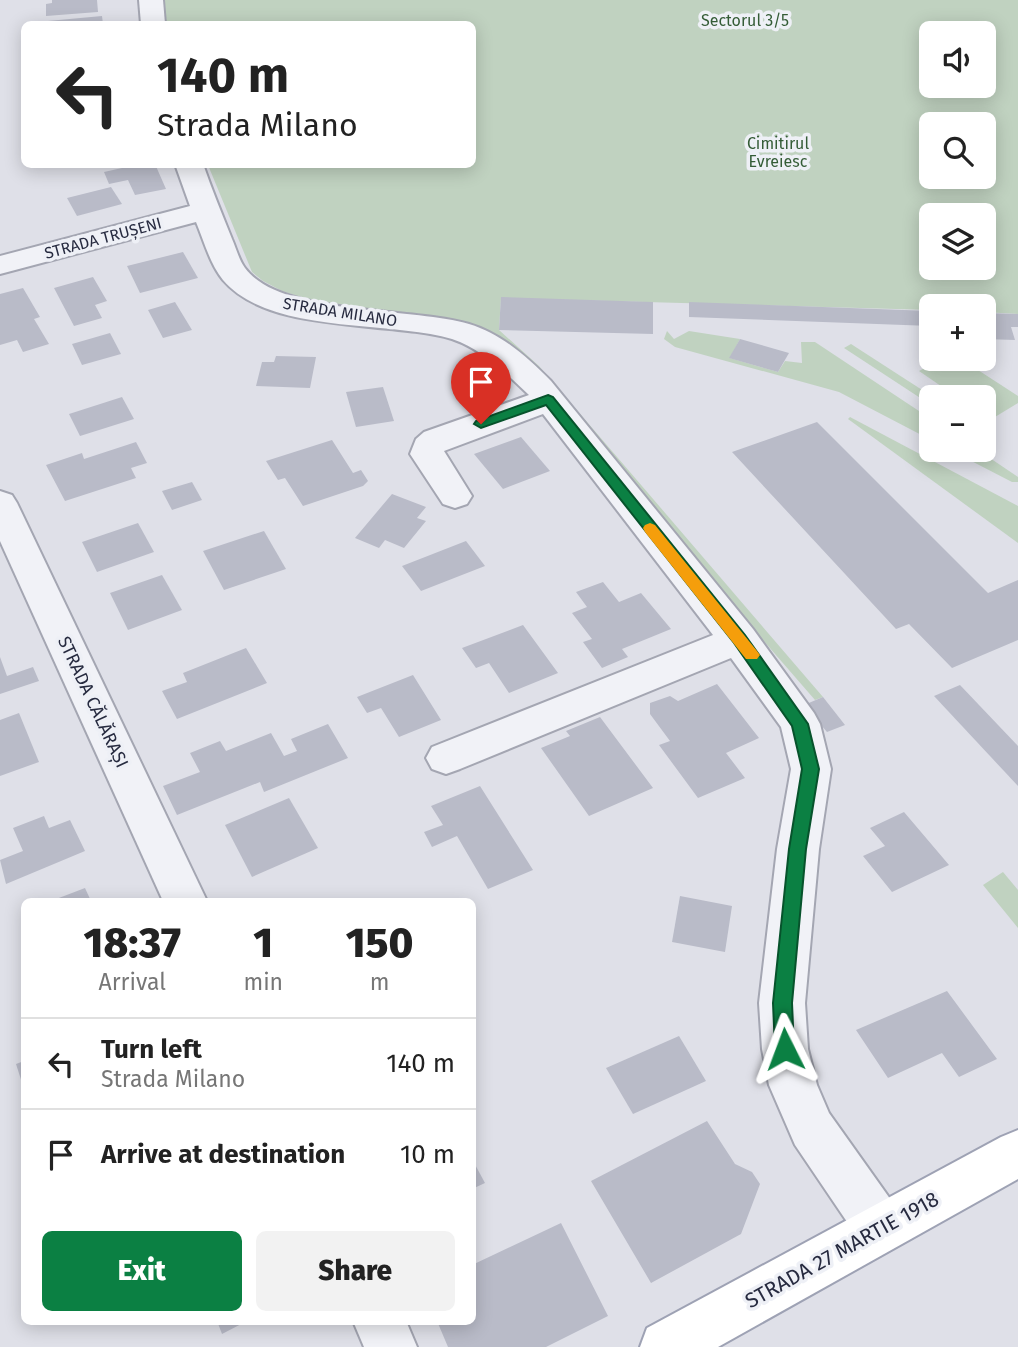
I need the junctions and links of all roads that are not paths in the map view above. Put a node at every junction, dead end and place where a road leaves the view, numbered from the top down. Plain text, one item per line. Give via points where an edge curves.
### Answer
1 (151, 0) edge
2 (153, 21) edge
3 (190, 168) edge
4 (205, 211) junction
5 (0, 265) edge
6 (548, 400) junction
7 (455, 496) dead end
8 (0, 503) edge
9 (740, 639) junction
10 (446, 758) dead end
11 (184, 898) edge
12 (1018, 1153) edge
13 (880, 1227) junction
14 (381, 1325) edge
15 (391, 1347) edge
16 (666, 1347) edge

1 - 2 street
3 - 4 street, STRADA MILANO
4 - 5 street, STRADA TRUȘENI
4 - 6 street, STRADA MILANO via 233,274 262,297 301,308 459,331 505,355
6 - 7 street via 436,440 428,447 427,454
6 - 9 street, STRADA MILANO
8 - 11 street, STRADA CĂLĂRAȘI
9 - 10 street
9 - 13 street, STRADA MILANO via 800,724 811,769 782,1003 793,1085 812,1129
12 - 13 main road, STRADA 27 MARTIE 1918
13 - 16 main road, STRADA 27 MARTIE 1918
14 - 15 street

